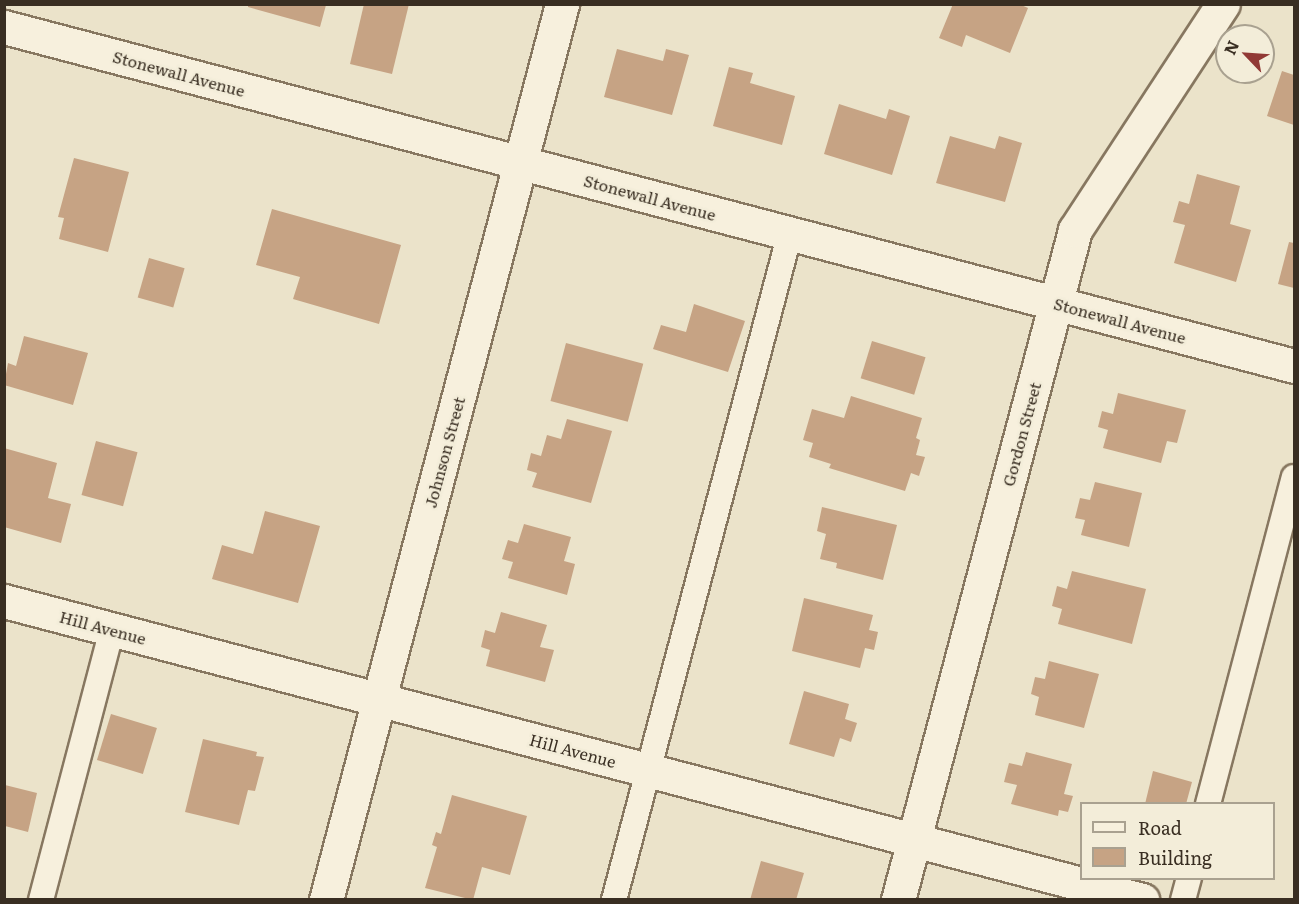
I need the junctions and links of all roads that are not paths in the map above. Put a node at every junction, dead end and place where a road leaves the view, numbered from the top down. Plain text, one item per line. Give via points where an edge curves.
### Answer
1 (562, 4) edge
2 (1223, 4) edge
3 (4, 27) edge
4 (520, 163) junction
5 (790, 233) junction
6 (1056, 303) junction
7 (1294, 366) edge
8 (1294, 477) edge
9 (4, 601) edge
10 (112, 629) junction
11 (379, 699) junction
12 (648, 770) junction
13 (1209, 802) edge
14 (914, 840) junction
15 (1189, 880) edge
16 (41, 900) edge
17 (326, 900) edge
18 (614, 900) edge
19 (898, 900) edge
20 (1142, 900) edge
21 (1183, 900) edge

1 - 4 street, Johnson Street
2 - 6 street, Gordon Street via 1075,230
3 - 4 street, Stonewall Avenue
4 - 5 street, Stonewall Avenue
4 - 11 street, Johnson Street
5 - 6 street, Stonewall Avenue
5 - 12 lane
6 - 7 street, Stonewall Avenue
6 - 14 street, Gordon Street
8 - 13 lane
9 - 10 street, Hill Avenue
10 - 11 street, Hill Avenue
10 - 16 lane
11 - 12 street, Hill Avenue
11 - 17 street, Johnson Street
12 - 14 street, Hill Avenue
12 - 18 lane
14 - 19 street, Gordon Street
14 - 20 street, Hill Avenue
15 - 21 lane

